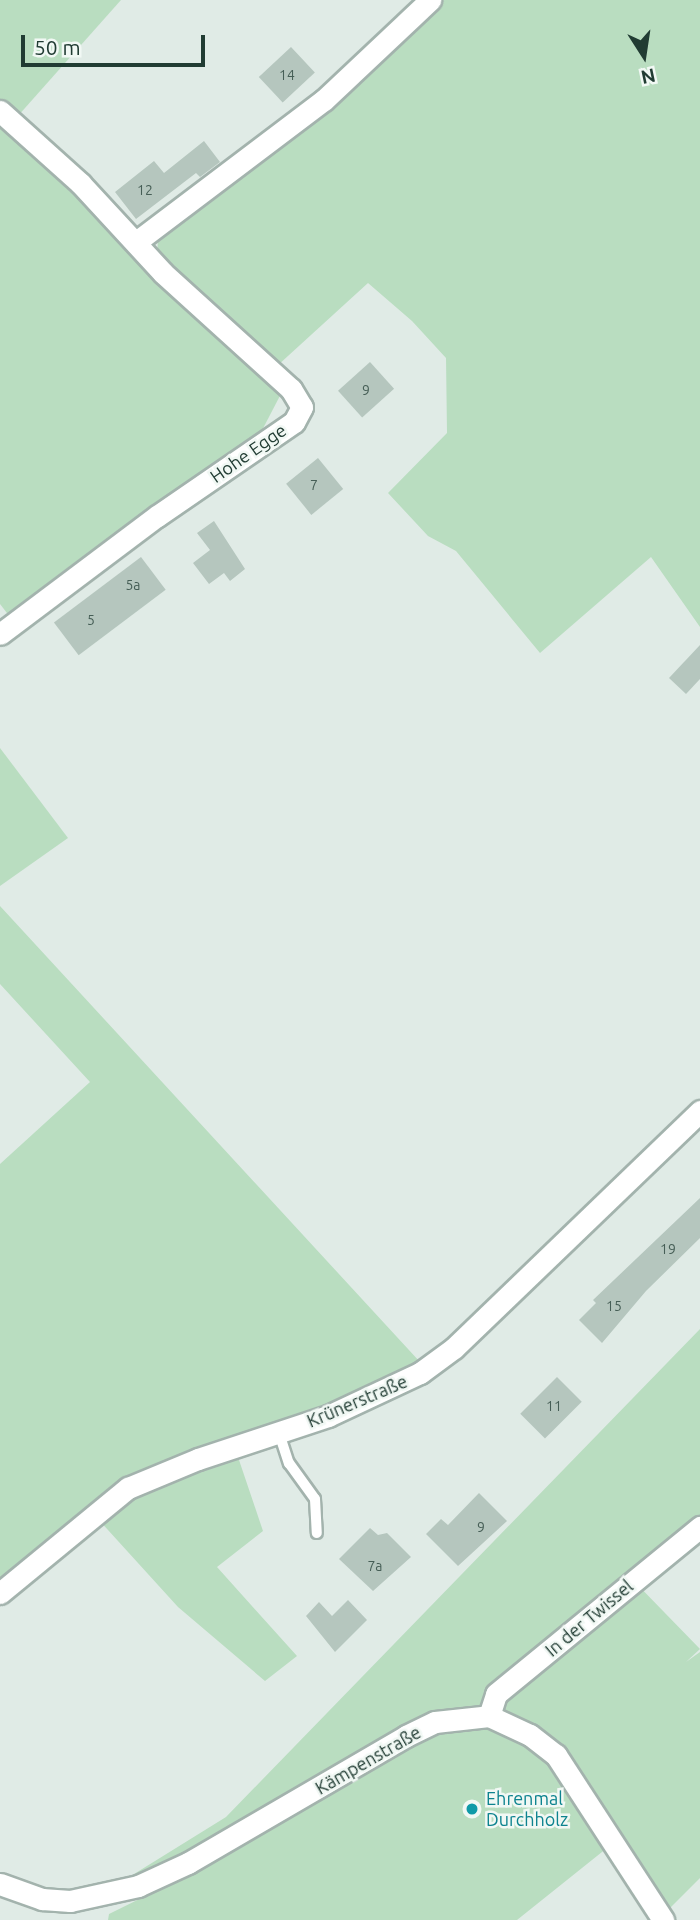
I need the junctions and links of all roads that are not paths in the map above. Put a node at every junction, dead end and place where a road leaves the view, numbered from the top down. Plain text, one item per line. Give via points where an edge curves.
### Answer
1 (430, 0) edge
2 (0, 111) edge
3 (136, 242) junction
4 (0, 634) edge
5 (700, 1111) edge
6 (279, 1433) junction
7 (700, 1527) edge
8 (317, 1532) dead end
9 (0, 1593) edge
10 (489, 1716) junction
11 (0, 1884) edge
12 (663, 1920) edge

1 - 3 street via 324,100
2 - 3 street, Hohe Egge
3 - 4 street, Hohe Egge via 163,273 291,389 302,407 294,422 157,516
5 - 6 street, Krünerstraße via 454,1348 382,1394
6 - 8 lane via 289,1463 315,1499
6 - 9 street, Krünerstraße via 128,1488
7 - 10 street, In der Twissel via 496,1694
10 - 11 street, Kämpenstraße via 435,1722 406,1736 188,1863 138,1886 70,1901 42,1899
10 - 12 street via 530,1735 556,1755

